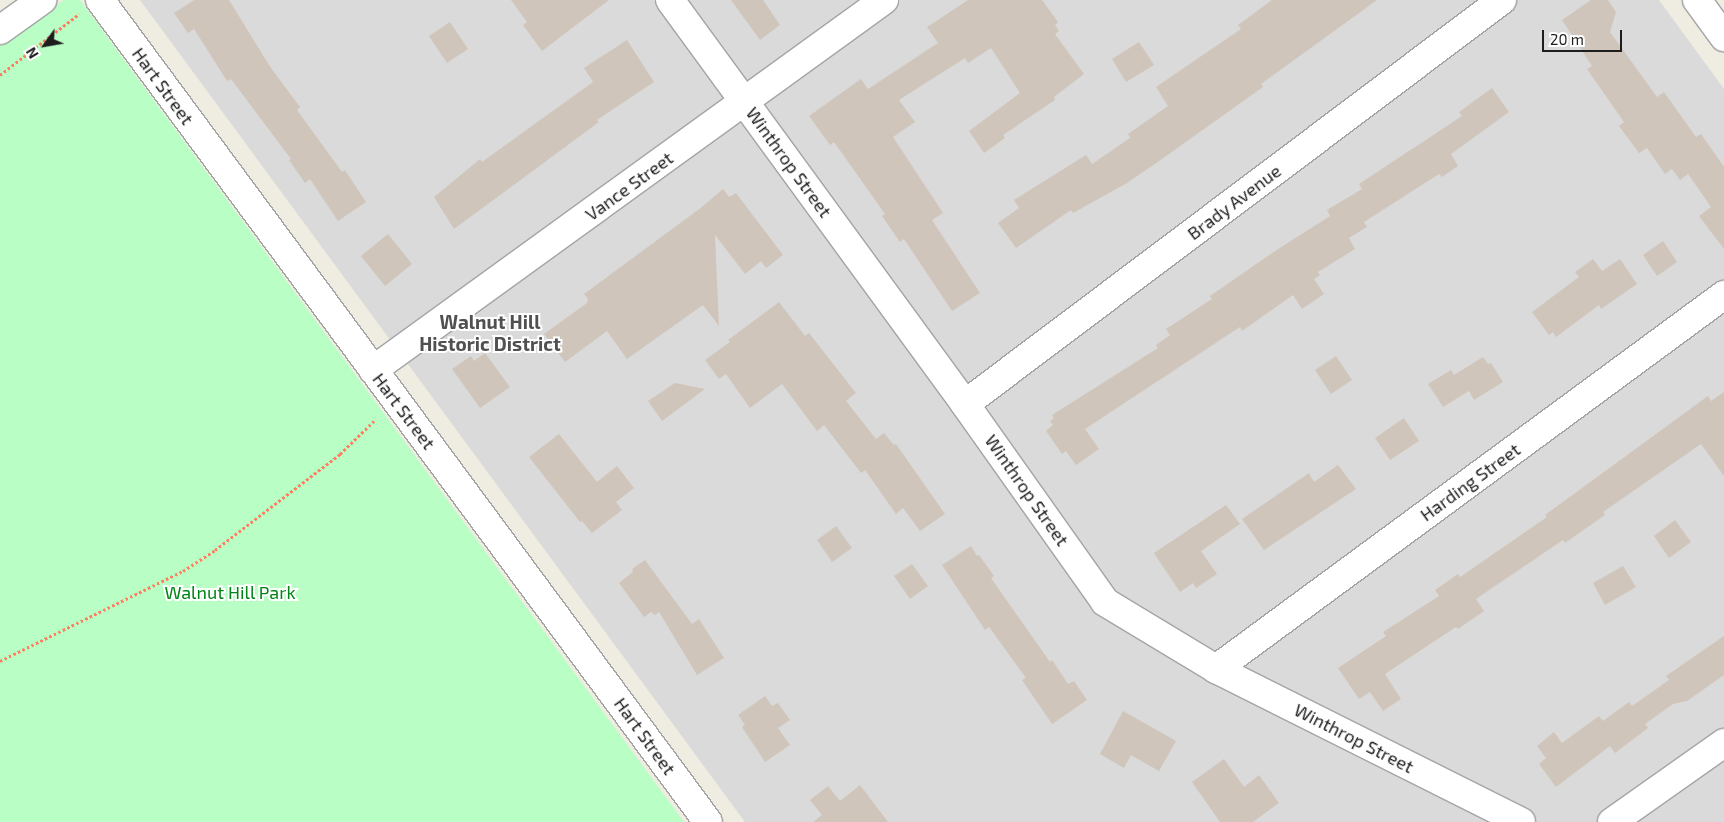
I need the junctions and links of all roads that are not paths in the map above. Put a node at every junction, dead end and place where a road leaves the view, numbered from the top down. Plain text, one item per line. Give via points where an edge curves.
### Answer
1 (42, 0) edge
2 (670, 0) edge
3 (884, 0) edge
4 (1502, 0) edge
5 (1697, 0) edge
6 (88, 3) edge
7 (0, 30) edge
8 (1724, 37) edge
9 (745, 102) junction
10 (1724, 295) edge
11 (373, 370) junction
12 (965, 404) junction
13 (1216, 669) junction
14 (1724, 742) edge
15 (708, 822) edge
16 (1520, 822) edge
17 (1612, 822) edge

1 - 7 street
2 - 9 street, Winthrop Street
3 - 9 street, Vance Street
4 - 12 street, Brady Avenue
5 - 8 street
6 - 11 street, Hart Street
9 - 11 street, Vance Street
9 - 12 street, Winthrop Street
10 - 13 street, Harding Street
11 - 15 street, Hart Street
12 - 13 street, Winthrop Street via 1105,602
13 - 16 street, Winthrop Street
14 - 17 street

